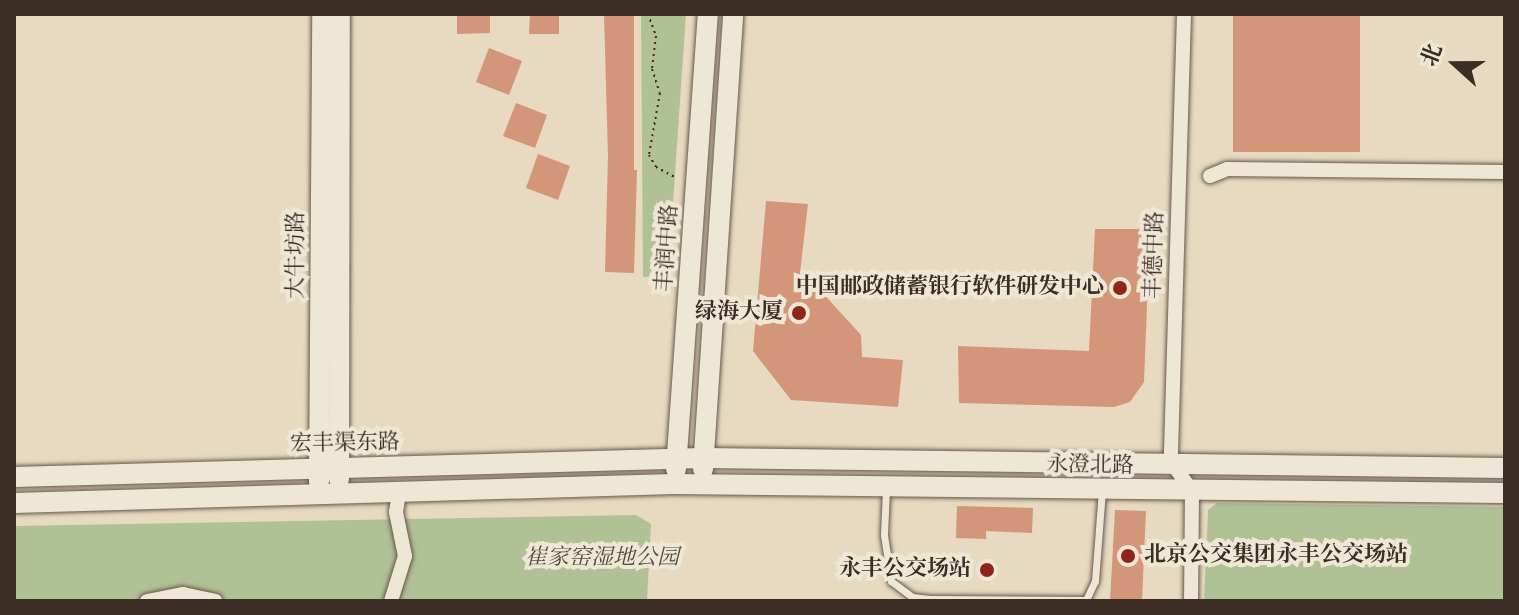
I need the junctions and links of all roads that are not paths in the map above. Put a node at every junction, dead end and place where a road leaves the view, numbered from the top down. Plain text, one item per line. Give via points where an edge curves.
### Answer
1 (322, 14) edge
2 (340, 14) edge
3 (708, 14) edge
4 (733, 14) edge
5 (1184, 14) edge
6 (1505, 172) edge
7 (1210, 176) dead end
8 (703, 458) junction
9 (678, 459) junction
10 (1171, 462) junction
11 (329, 468) junction
12 (1505, 468) edge
13 (14, 477) edge
14 (674, 484) junction
15 (702, 485) junction
16 (886, 487) junction
17 (1102, 491) junction
18 (1192, 491) junction
19 (399, 493) junction
20 (1505, 493) edge
21 (330, 495) junction
22 (14, 503) edge
23 (147, 601) edge
24 (215, 601) edge
25 (391, 601) edge
26 (1191, 601) edge

1 - 11 street, 大牛坊路
2 - 11 street, 大牛坊路
3 - 9 street, 丰润中路
4 - 8 street
5 - 10 street, 丰德中路
6 - 7 street via 1227,169
8 - 9 street, 永澄北路
8 - 10 street, 永澄北路
8 - 15 street
9 - 11 street, 宏丰渠东路
9 - 14 street, 丰润中路
10 - 12 street, 永澄北路
10 - 18 street
11 - 13 street, 宏丰渠东路
11 - 21 street, 大牛坊路
14 - 15 street, 永澄北路
14 - 19 street
15 - 16 street, 永澄北路
16 - 17 street, 永澄北路
16 - 17 lane via 884,535 891,581 912,597 930,599 1086,600 1095,581
17 - 18 street, 永澄北路
18 - 20 street, 永澄北路
18 - 26 street
19 - 21 street
19 - 25 street via 396,512 405,556
21 - 22 street
23 - 24 street via 183,594

